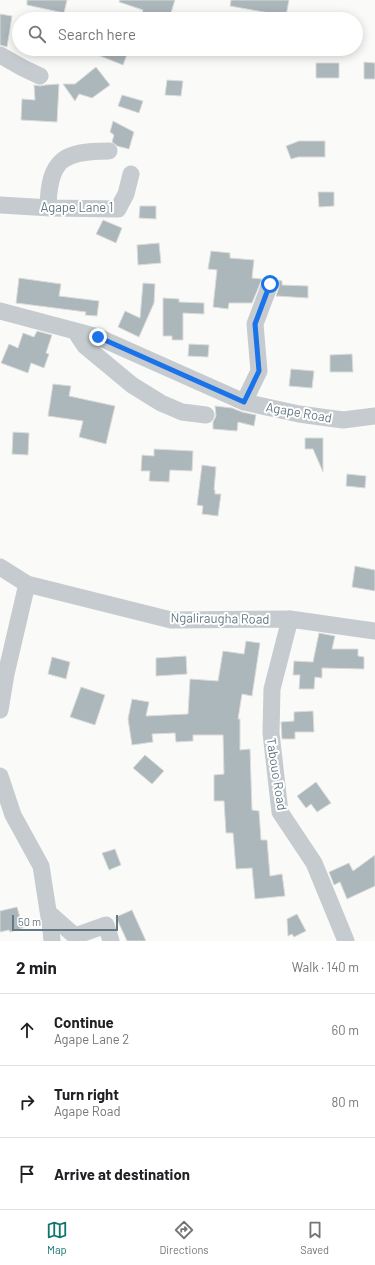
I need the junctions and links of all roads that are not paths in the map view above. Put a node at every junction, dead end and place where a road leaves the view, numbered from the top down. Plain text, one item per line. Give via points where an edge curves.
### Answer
1 (0, 55) edge
2 (40, 76) dead end
3 (109, 151) dead end
4 (131, 174) dead end
5 (0, 205) edge
6 (48, 208) junction
7 (270, 284) dead end
8 (0, 311) edge
9 (74, 331) junction
10 (244, 402) junction
11 (206, 415) dead end
12 (375, 416) edge
13 (0, 567) edge
14 (27, 584) junction
15 (290, 619) junction
16 (375, 631) edge
17 (0, 710) edge
18 (0, 776) edge
19 (49, 913) junction
20 (52, 941) edge
21 (111, 941) edge
22 (346, 941) edge

1 - 2 street
3 - 6 street via 80,153 60,161 51,175
4 - 6 street, Agape Lane 1 via 126,194 118,209
5 - 6 street, Agape Lane 1
7 - 10 street via 255,324 259,371
8 - 9 street, Agape Road
9 - 10 street, Agape Road via 98,337
9 - 11 street via 85,346 132,385 160,403 182,412
10 - 12 street, Agape Road via 343,420
13 - 14 street, Ngaliraugha Road
14 - 15 street, Ngaliraugha Road via 171,620
14 - 17 street
15 - 16 street, Ngaliraugha Road
15 - 22 street, Tabouo Road via 272,689 271,733 280,812 314,863
18 - 19 street via 13,815 41,866
19 - 20 street
19 - 21 street via 75,936 106,925

